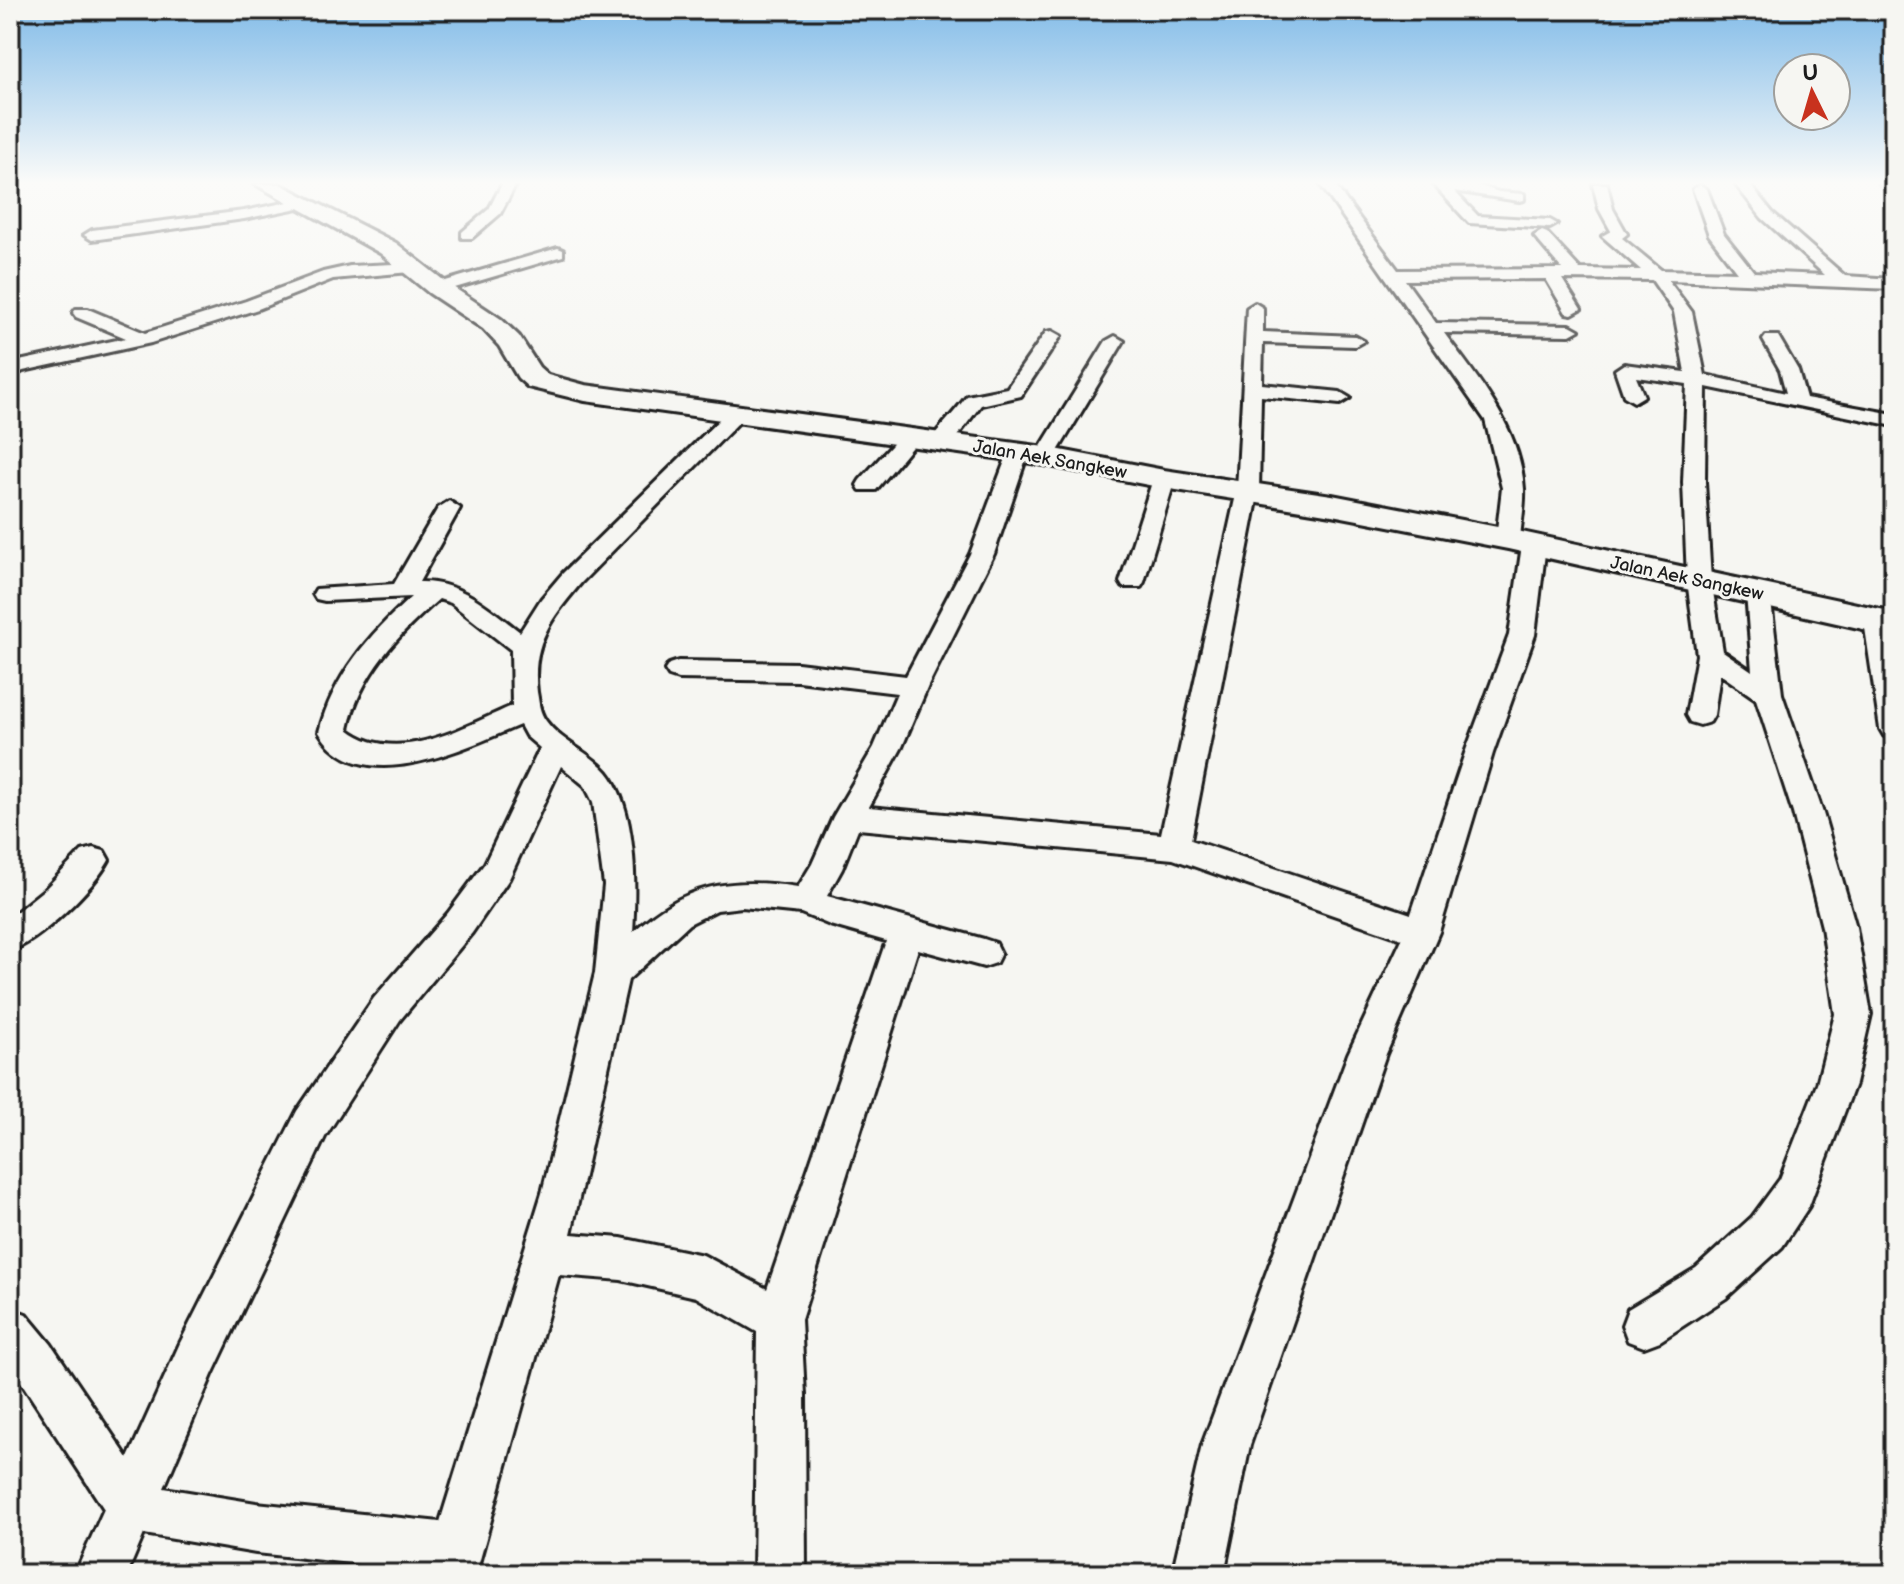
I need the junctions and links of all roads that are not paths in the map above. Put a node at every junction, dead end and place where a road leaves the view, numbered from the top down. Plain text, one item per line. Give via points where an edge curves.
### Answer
1 (401, 258) edge
2 (532, 258) edge
3 (1379, 258) edge
4 (1564, 258) edge
5 (1637, 258) edge
6 (1735, 258) edge
7 (1815, 258) edge
8 (1574, 273) junction
9 (1551, 274) junction
10 (1656, 274) junction
11 (1391, 275) junction
12 (1749, 276) junction
13 (426, 278) junction
14 (1840, 280) junction
15 (1894, 284) edge
16 (1255, 308) dead end
17 (1572, 309) dead end
18 (82, 313) dead end
19 (1429, 328) junction
20 (1570, 330) dead end
21 (1052, 336) dead end
22 (1254, 337) junction
23 (145, 339) junction
24 (1772, 340) dead end
25 (1115, 341) dead end
26 (1355, 341) dead end
27 (10, 372) edge
28 (1696, 379) junction
29 (1252, 389) junction
30 (1634, 396) dead end
31 (1340, 398) dead end
32 (1798, 402) junction
33 (736, 414) junction
34 (1894, 420) edge
35 (924, 439) junction
36 (1031, 454) junction
37 (1164, 479) junction
38 (868, 485) dead end
39 (1248, 490) junction
40 (449, 508) dead end
41 (1521, 542) junction
42 (1699, 580) junction
43 (1132, 582) dead end
44 (403, 589) junction
45 (436, 589) junction
46 (1758, 593) junction
47 (325, 594) dead end
48 (1885, 623) edge
49 (524, 647) junction
50 (1710, 655) junction
51 (678, 670) dead end
52 (914, 686) junction
53 (1768, 694) junction
54 (526, 711) junction
55 (1700, 715) dead end
56 (1894, 729) edge
57 (555, 747) junction
58 (848, 817) junction
59 (1174, 847) junction
60 (93, 860) dead end
61 (806, 901) junction
62 (1422, 932) junction
63 (906, 933) junction
64 (10, 937) edge
65 (984, 953) dead end
66 (612, 973) junction
67 (545, 1253) junction
68 (779, 1320) junction
69 (1644, 1325) dead end
70 (10, 1330) edge
71 (132, 1507) junction
72 (453, 1562) edge
73 (101, 1574) edge
74 (780, 1574) edge
75 (1198, 1574) edge

1 - 13 street, Jalan Aek Sangkew
2 - 13 street
3 - 11 street
4 - 8 street
5 - 10 street
6 - 12 street
7 - 14 street
8 - 9 street
8 - 10 street
9 - 11 street
9 - 17 street
10 - 12 street
10 - 28 street via 1683,312
11 - 19 street
12 - 14 street
13 - 23 street via 350,271 329,275 236,312
13 - 33 street, Jalan Aek Sangkew via 492,324 538,381 585,393
14 - 15 street
16 - 22 street
18 - 23 street
19 - 20 street
19 - 41 street via 1495,420
21 - 35 street via 1014,392 974,400 953,429
22 - 26 street
22 - 29 street
23 - 27 street
24 - 32 street via 1789,370
25 - 36 street
28 - 30 street via 1624,370
28 - 32 street
28 - 42 street
29 - 31 street
29 - 39 street
32 - 34 street
33 - 35 street, Jalan Aek Sangkew
33 - 49 street via 572,578
35 - 36 street, Jalan Aek Sangkew
35 - 38 street
36 - 37 street, Jalan Aek Sangkew
36 - 52 street
37 - 39 street, Jalan Aek Sangkew
37 - 43 street
39 - 41 street, Jalan Aek Sangkew
39 - 59 street
40 - 44 street
41 - 42 street, Jalan Aek Sangkew
41 - 62 street via 1522,635
42 - 46 street, Jalan Aek Sangkew
42 - 50 street
44 - 45 street
44 - 47 street
45 - 49 street via 460,598
45 - 54 street via 408,612 358,672 336,711 333,732 344,745 365,754 414,755
46 - 48 street, Jalan Aek Sangkew
46 - 53 street
48 - 56 street
49 - 54 street
50 - 53 street
50 - 55 street
51 - 52 street via 798,672
52 - 58 street via 888,747
53 - 69 street via 1835,912 1853,1014 1836,1084 1795,1192 1767,1232 1711,1283
54 - 57 street
57 - 66 street via 596,779 608,802 620,885
57 - 71 street via 498,870 387,1009 311,1124 196,1359
58 - 59 street
58 - 61 street
59 - 62 street
60 - 64 street
61 - 63 street
61 - 66 street via 762,893 721,894 680,911
62 - 75 street via 1367,1054 1226,1445
63 - 65 street
63 - 68 street
66 - 67 street
67 - 68 street via 621,1259 703,1277
67 - 72 street
68 - 74 street
70 - 71 street
71 - 72 street
71 - 73 street

